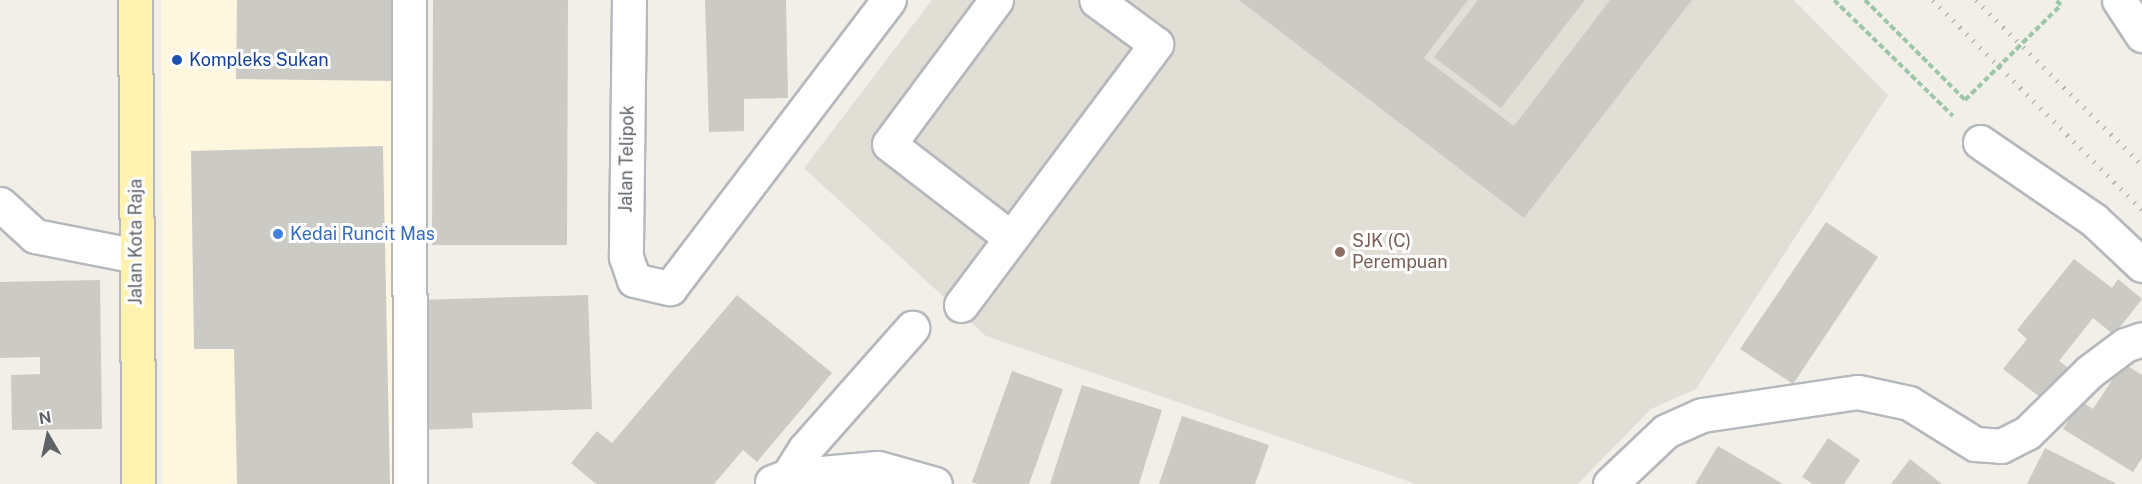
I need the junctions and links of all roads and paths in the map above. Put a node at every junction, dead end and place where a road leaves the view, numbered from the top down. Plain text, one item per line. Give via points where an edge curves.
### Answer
1 (135, 0) edge
2 (410, 0) edge
3 (629, 0) edge
4 (889, 0) edge
5 (996, 0) edge
6 (1096, 0) edge
7 (1834, 0) edge
8 (1865, 0) edge
9 (2056, 0) edge
10 (2119, 0) edge
11 (2142, 35) edge
12 (1980, 142) joint
13 (0, 204) edge
14 (1011, 238) junction
15 (136, 256) junction
16 (2142, 265) edge
17 (962, 305) dead end
18 (912, 328) dead end
19 (2142, 339) edge
20 (778, 480) edge
21 (138, 484) edge
22 (410, 484) edge
23 (935, 484) edge
24 (1610, 484) edge

1 - 15 main road, Jalan Kota Raja
2 - 22 street
3 - 4 street, Jalan Telipok via 626,257 634,280 670,288
5 - 14 street via 889,144
6 - 14 street via 1156,45
7 - 12 path
8 - 9 path, bridge via 1965,100 2061,5
10 - 11 street
12 - 16 street via 2094,220
13 - 15 street via 35,236
14 - 17 street
15 - 21 main road, Jalan Kota Raja
18 - 20 street
19 - 24 street via 2125,345 2089,372 2027,433 2001,446 1975,444 1909,403 1858,392 1702,415 1666,431
20 - 23 street via 878,468

